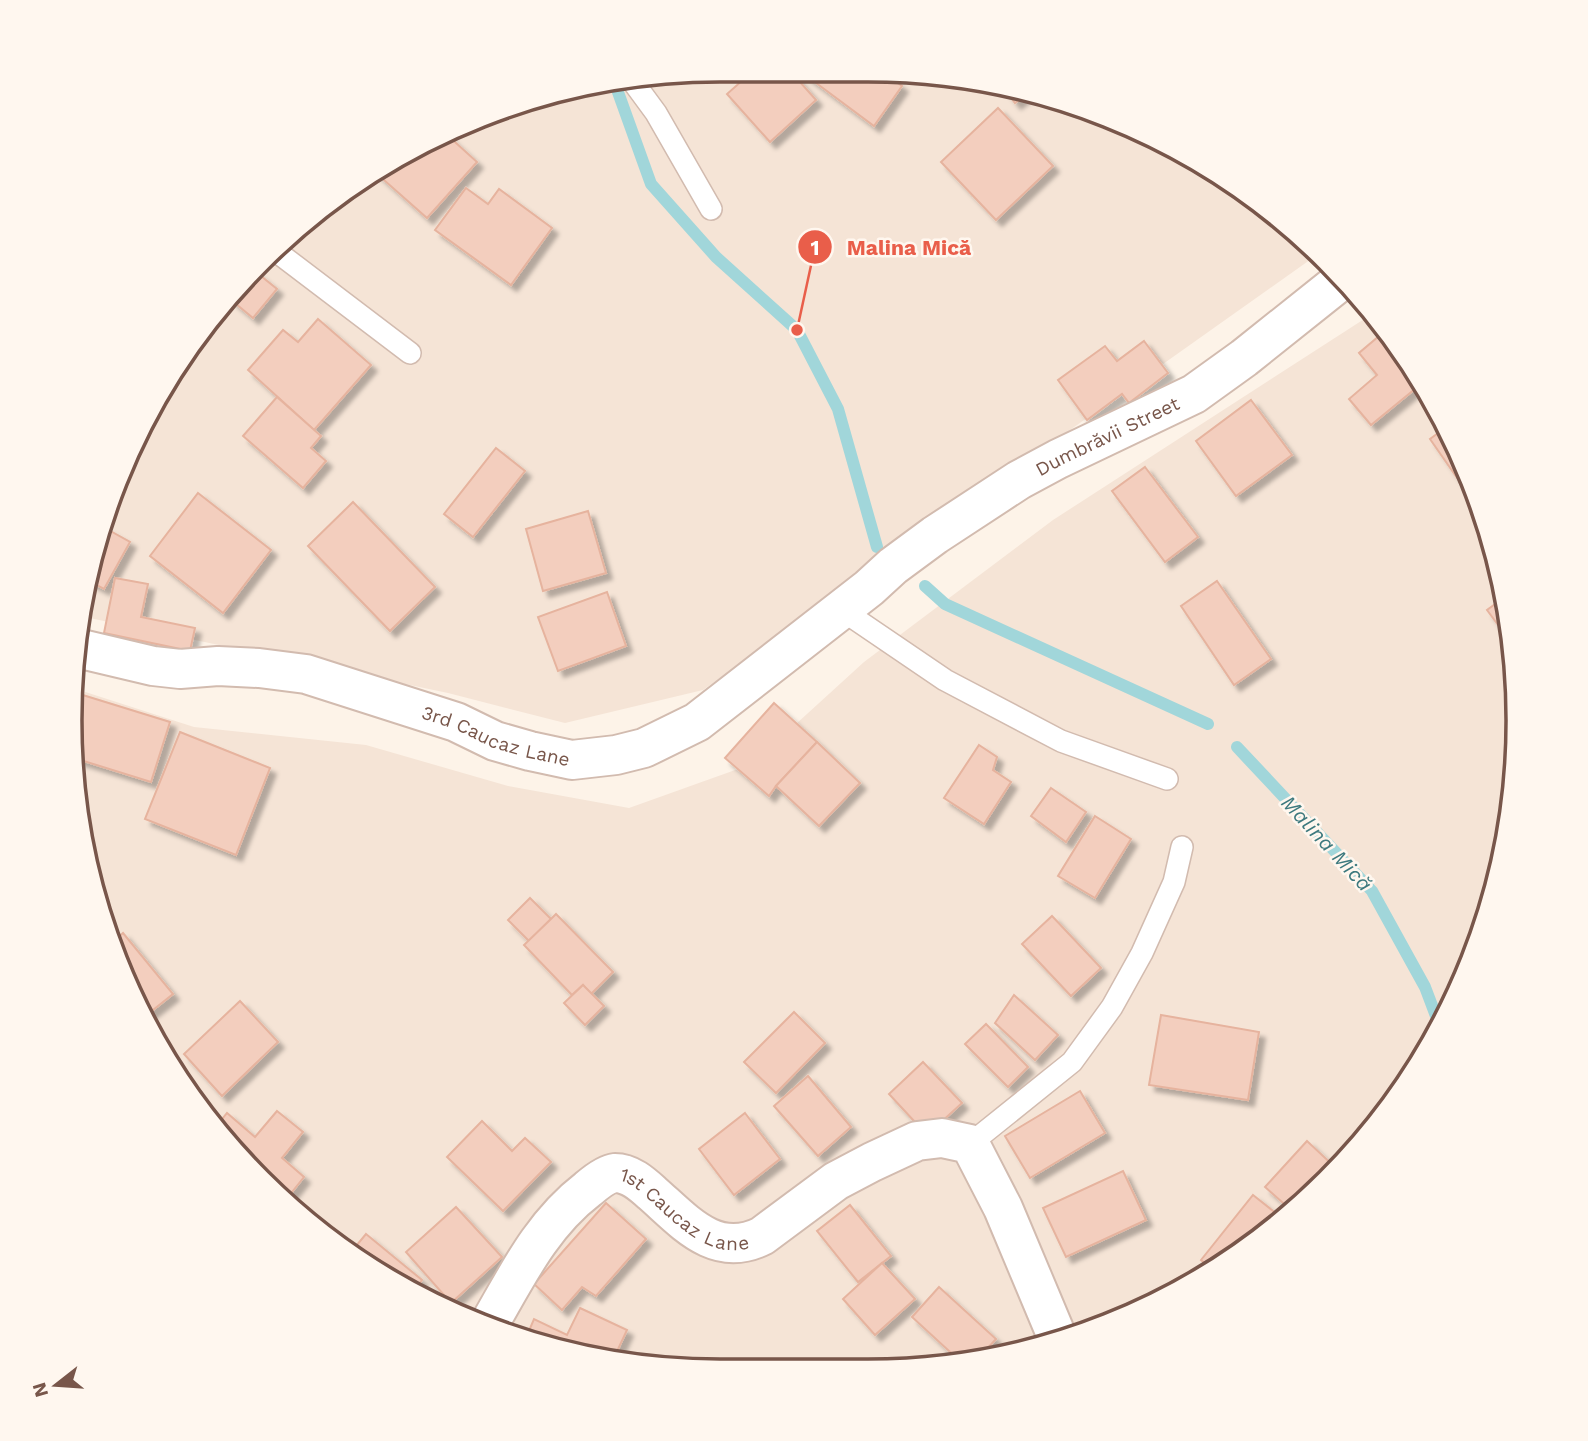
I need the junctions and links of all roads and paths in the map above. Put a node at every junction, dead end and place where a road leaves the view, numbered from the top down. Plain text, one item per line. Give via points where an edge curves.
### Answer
1 (638, 88) edge
2 (711, 209) dead end
3 (283, 256) edge
4 (1334, 286) edge
5 (410, 353) dead end
6 (855, 599) junction
7 (87, 650) edge
8 (1167, 779) dead end
9 (1182, 847) dead end
10 (970, 1144) junction
11 (493, 1317) edge
12 (1054, 1331) edge

1 - 2 lane
3 - 5 lane
4 - 6 street, Dumbrăvii Street via 1194,394 1019,480 935,535
6 - 7 street, 3rd Caucaz Lane via 697,722 644,748 572,760 495,741 456,722 306,674 218,666 180,669
6 - 8 lane via 945,680 1061,741
9 - 10 lane via 1174,882 1112,1007 1072,1062
10 - 11 street, 1st Caucaz Lane via 942,1138 917,1141 836,1181 762,1236 736,1244 700,1234 641,1183 613,1173 562,1211 534,1245
10 - 12 street via 1003,1208

